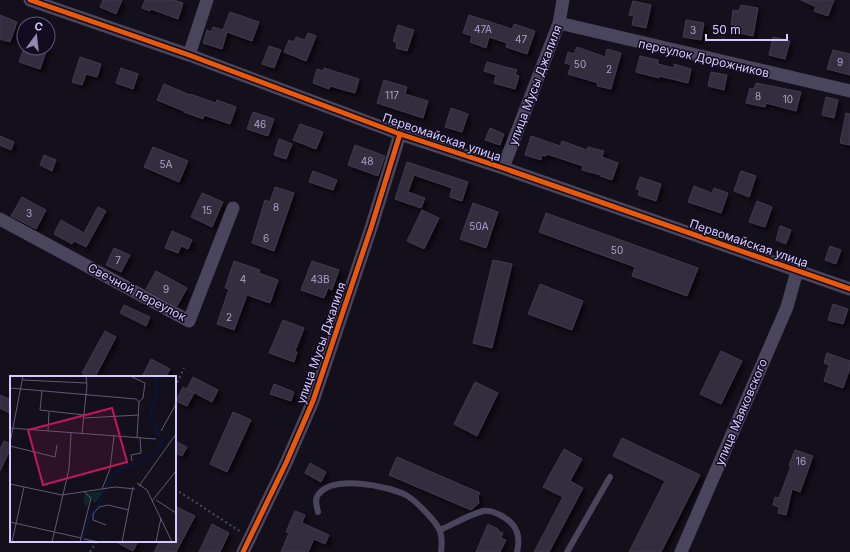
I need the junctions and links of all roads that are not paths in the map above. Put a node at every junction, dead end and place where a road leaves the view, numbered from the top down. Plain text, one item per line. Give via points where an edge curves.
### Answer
1 (30, 0) edge
2 (207, 0) edge
3 (563, 0) edge
4 (559, 23) junction
5 (189, 56) junction
6 (850, 91) edge
7 (400, 134) junction
8 (504, 168) junction
9 (232, 208) dead end
10 (0, 219) edge
11 (797, 271) junction
12 (850, 289) edge
13 (610, 477) dead end
14 (318, 512) dead end
15 (440, 530) junction
16 (243, 552) edge
17 (441, 552) edge
18 (517, 552) edge
19 (568, 552) edge
20 (681, 552) edge

1 - 5 street, Первомайская улица
2 - 5 street
3 - 4 street, улица Мусы Джалиля
4 - 6 street, переулок Дорожников
4 - 8 street, улица Мусы Джалиля
5 - 7 street, Первомайская улица
7 - 8 street, Первомайская улица
7 - 16 street, улица Мусы Джалиля via 313,401
8 - 11 street, Первомайская улица
9 - 10 street, Свечной переулок via 189,321
11 - 12 street, Первомайская улица
11 - 20 street, улица Маяковского via 787,307
13 - 19 lane
14 - 15 lane via 316,501 325,488 361,484 384,488 406,496 422,508
15 - 17 lane
15 - 18 lane via 484,511 496,513 515,527 519,542

